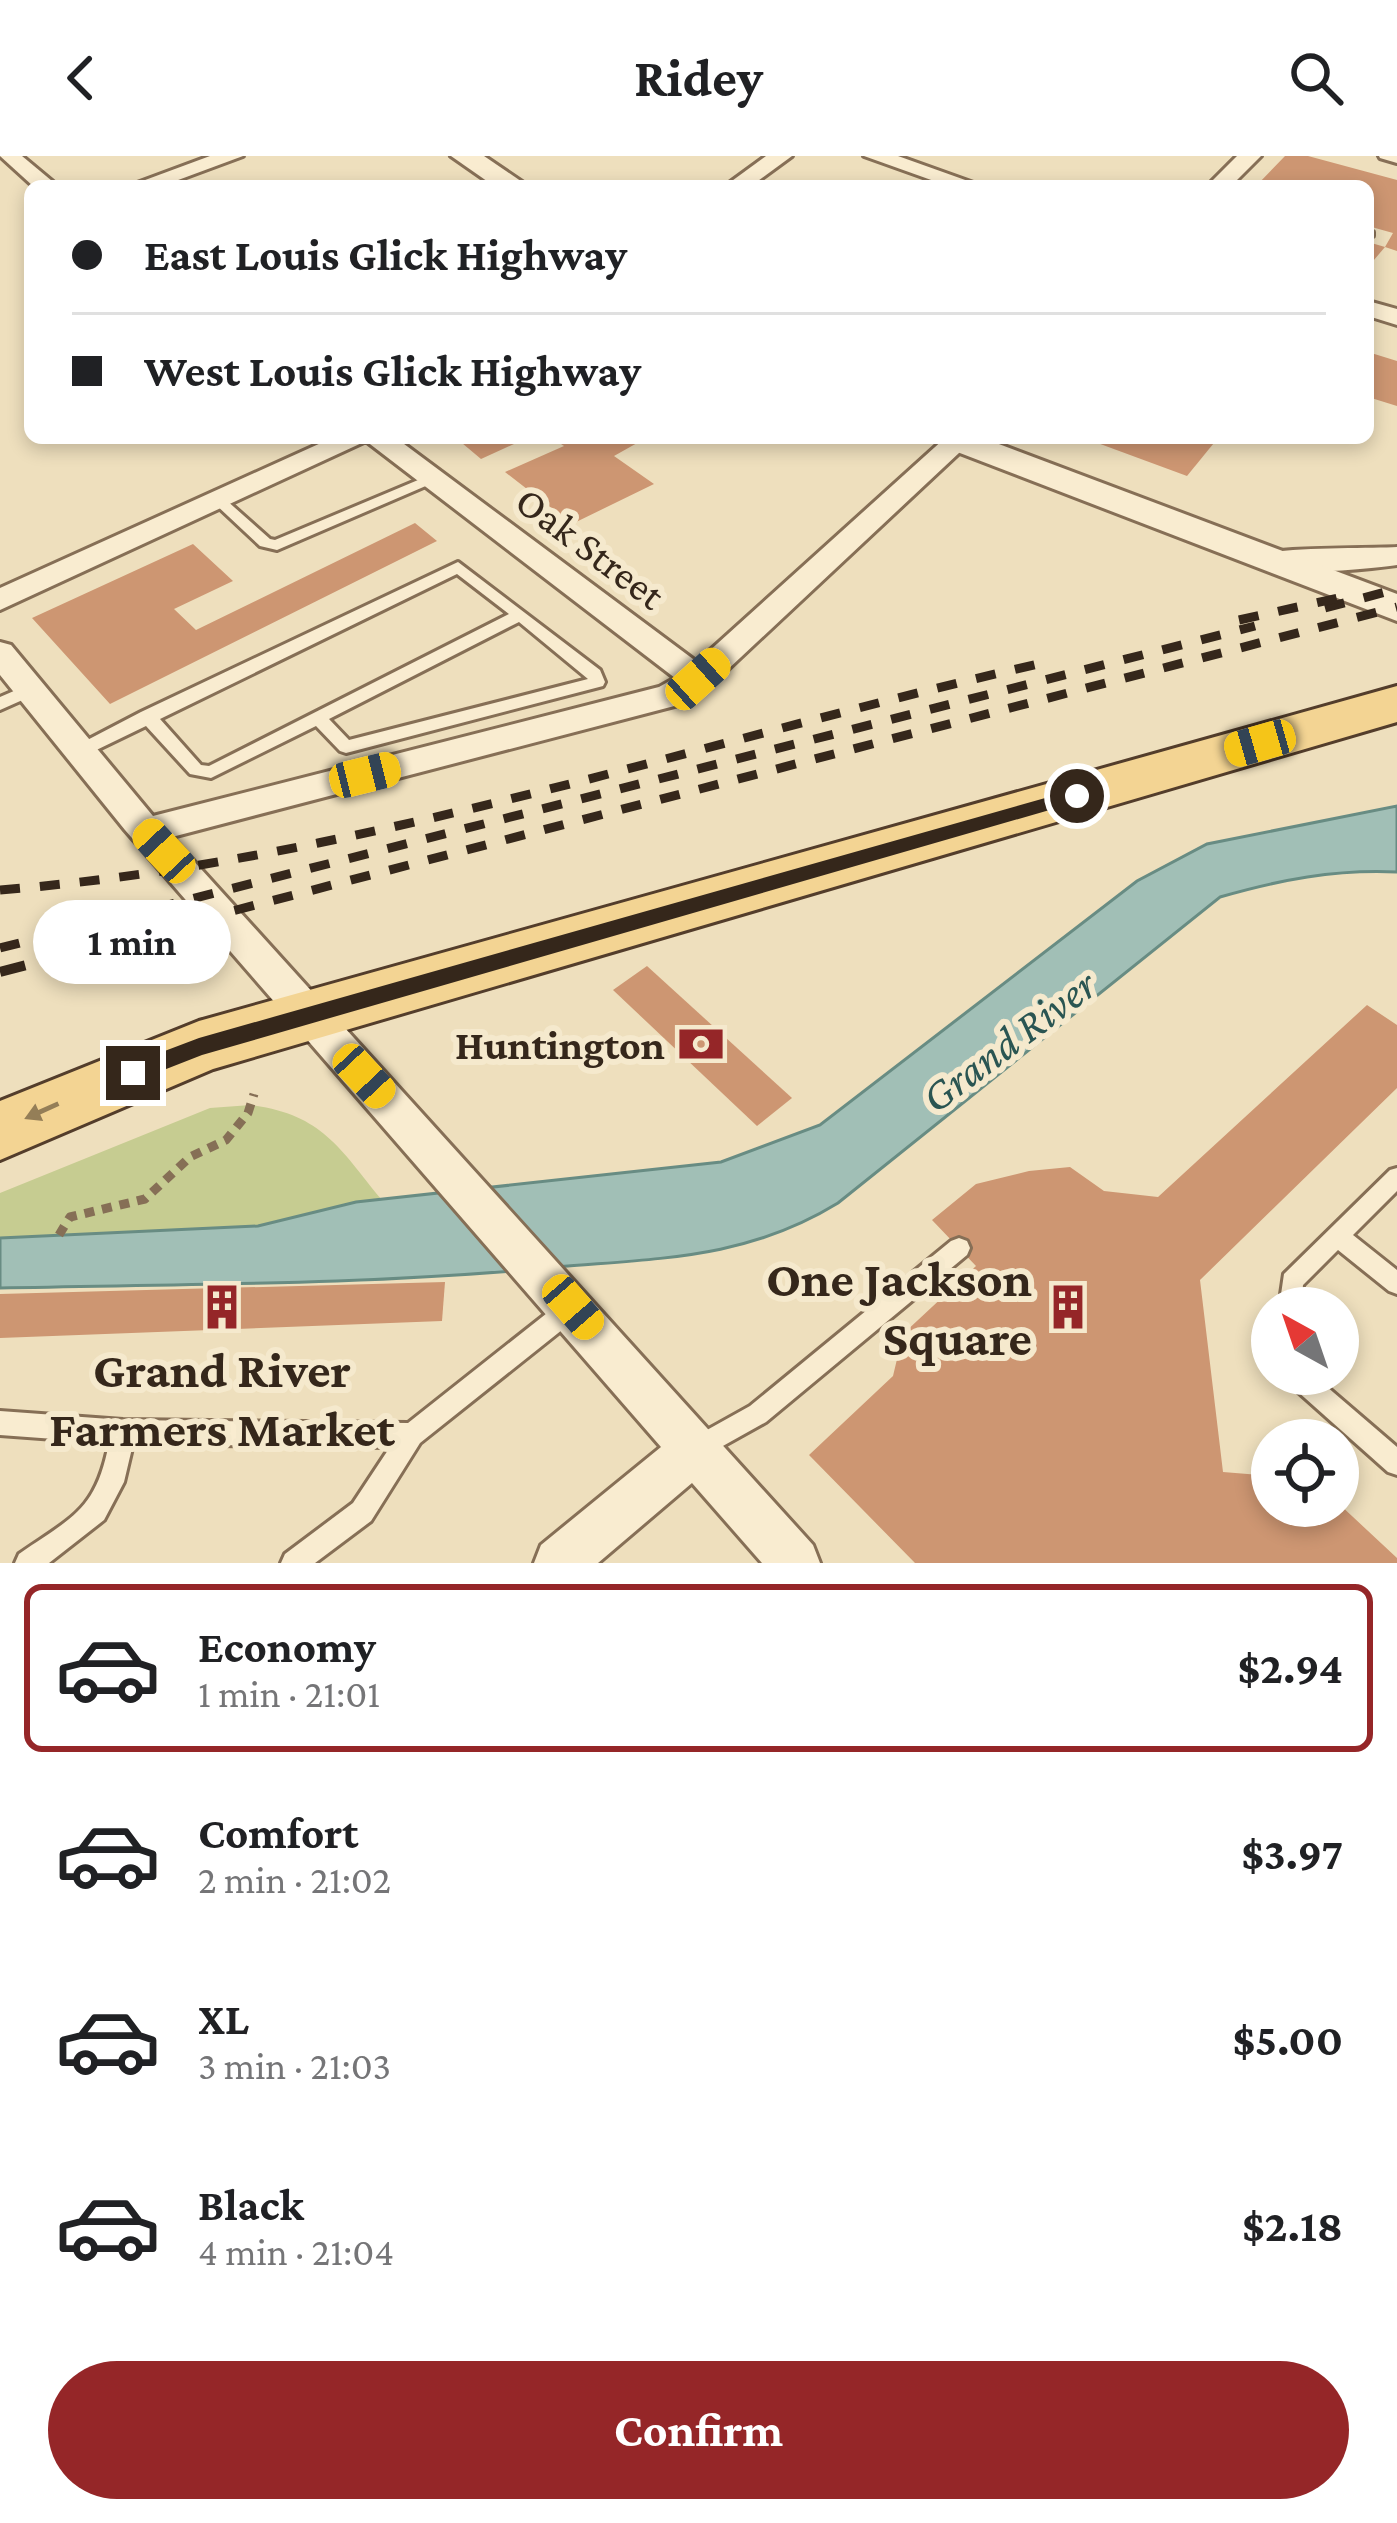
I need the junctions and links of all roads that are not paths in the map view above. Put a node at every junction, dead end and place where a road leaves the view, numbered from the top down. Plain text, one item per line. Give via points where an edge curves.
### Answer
1 (8, 156) edge
2 (232, 156) edge
3 (465, 156) edge
4 (781, 156) edge
5 (875, 156) edge
6 (1250, 156) edge
7 (1384, 156) edge
8 (1397, 160) edge
9 (38, 180) edge
10 (158, 180) edge
11 (504, 180) edge
12 (745, 180) edge
13 (952, 180) edge
14 (1224, 180) edge
15 (342, 444) edge
16 (386, 444) edge
17 (952, 444) edge
18 (970, 444) edge
19 (430, 478) junction
20 (220, 502) junction
21 (1397, 556) edge
22 (1264, 560) junction
23 (0, 600) edge
24 (1397, 608) edge
25 (520, 615) junction
26 (0, 653) edge
27 (698, 679) junction
28 (15, 697) edge
29 (1397, 704) edge
30 (147, 716) junction
31 (318, 717) junction
32 (77, 752) junction
33 (146, 831) junction
34 (310, 1017) junction
35 (0, 1131) edge
36 (1397, 1177) edge
37 (1338, 1237) junction
38 (959, 1249) dead end
39 (1397, 1284) edge
40 (1292, 1287) edge
41 (573, 1307) junction
42 (1319, 1395) edge
43 (0, 1424) edge
44 (123, 1432) junction
45 (412, 1435) junction
46 (697, 1448) junction
47 (1397, 1463) edge
48 (28, 1563) edge
49 (294, 1563) edge
50 (559, 1563) edge
51 (796, 1563) edge

1 - 9 street
2 - 10 street
3 - 11 street
4 - 12 street
5 - 13 street
6 - 14 street
7 - 8 lane
15 - 20 street
16 - 19 street, Oak Street
17 - 27 street
18 - 22 street
19 - 20 lane via 278,545 265,543
19 - 27 street, Oak Street
20 - 23 street
21 - 22 street
22 - 24 street
25 - 30 lane via 458,567
25 - 31 lane
25 - 31 lane via 597,682 346,747
26 - 28 street
27 - 33 street via 638,707
28 - 32 street
29 - 34 main road
30 - 31 lane via 202,774
30 - 32 lane
32 - 33 street
33 - 34 street
34 -> 35 main road via 199,1047
34 - 41 street
36 - 37 lane
37 - 39 lane
37 - 40 lane
38 - 46 lane via 758,1414
41 - 45 lane
41 - 46 street
42 - 47 lane
43 - 44 lane
44 - 45 lane
44 - 48 lane via 101,1511
45 - 49 lane via 362,1512
46 - 50 street
46 - 51 street

